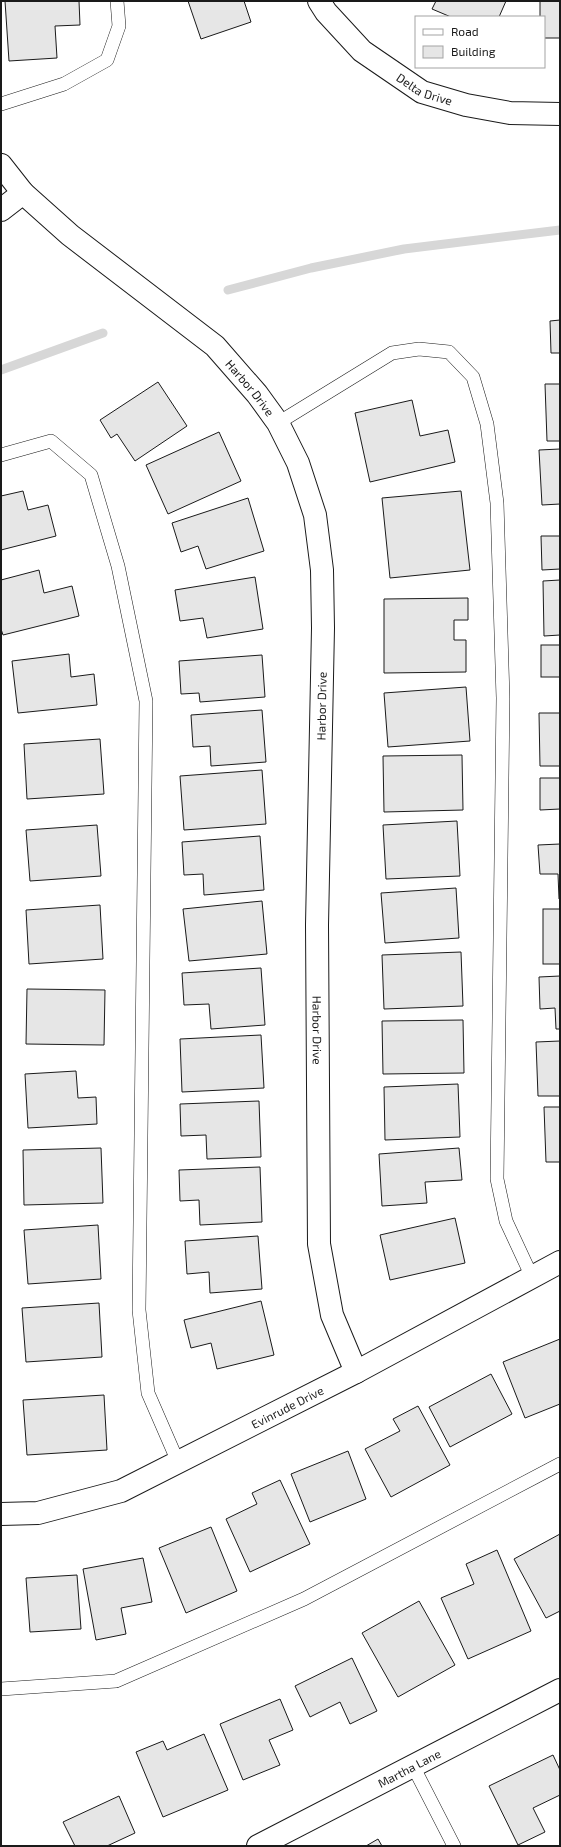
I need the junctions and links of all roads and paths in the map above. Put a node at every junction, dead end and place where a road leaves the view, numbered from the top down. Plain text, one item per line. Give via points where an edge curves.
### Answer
1 (117, 1) edge
2 (319, 1) edge
3 (1, 104) edge
4 (560, 114) edge
5 (1, 165) edge
6 (24, 193) junction
7 (1, 210) edge
8 (278, 423) junction
9 (1, 455) edge
10 (560, 1262) edge
11 (532, 1277) junction
12 (356, 1372) junction
13 (178, 1462) junction
14 (560, 1464) edge
15 (1, 1514) edge
16 (1, 1689) edge
17 (560, 1690) edge
18 (413, 1766) junction
19 (258, 1846) edge
20 (454, 1846) edge

1 - 3 lane via 119,26 107,60 64,84
2 - 4 street, Delta Drive via 362,51 422,92 510,113
5 - 6 street, Harbor Drive
6 - 7 street
6 - 8 street, Harbor Drive via 70,236 215,346 257,394
8 - 11 lane via 392,354 419,349 449,352 473,377 487,424 497,503 503,698 498,1179 506,1221
8 - 12 street, Harbor Drive via 298,463 315,515 322,570 317,925 319,1244 332,1315
9 - 13 lane via 51,441 91,475 118,566 146,702 140,1310 148,1393
10 - 11 street, Evinrude Drive
11 - 12 street, Evinrude Drive
12 - 13 street, Evinrude Drive
13 - 15 street, Evinrude Drive via 121,1491 38,1513
14 - 16 lane via 304,1599 116,1681
17 - 18 street, Martha Lane
18 - 19 street, Martha Lane
18 - 20 lane

